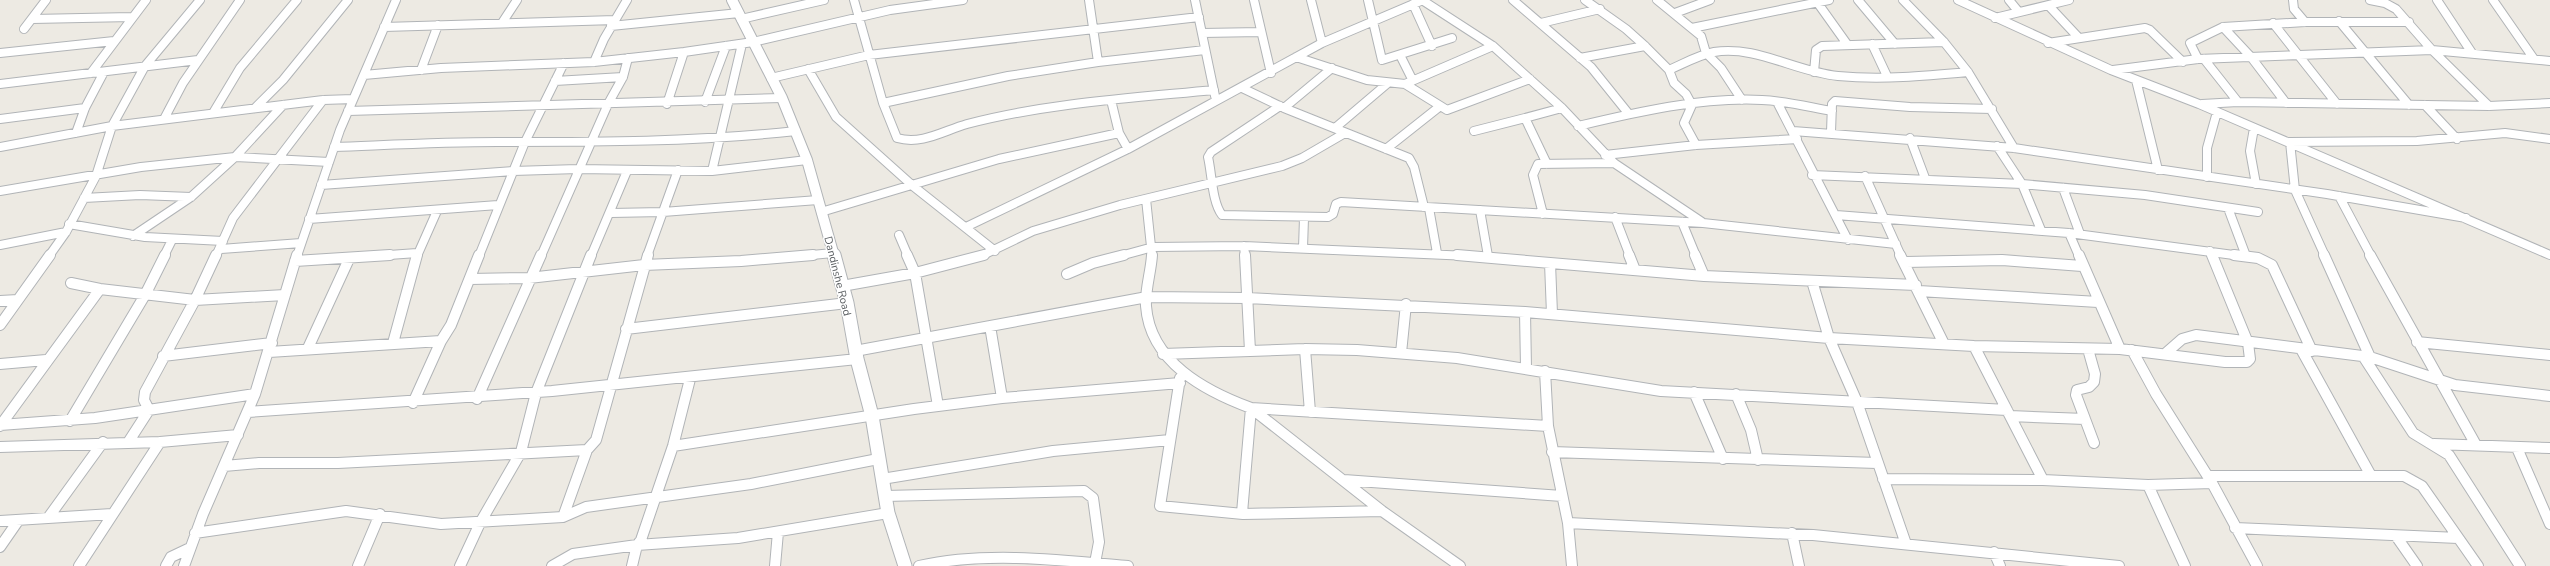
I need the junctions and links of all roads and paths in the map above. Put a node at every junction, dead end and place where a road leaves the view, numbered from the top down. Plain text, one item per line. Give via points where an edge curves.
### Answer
1 (46, 0) edge
2 (146, 0) edge
3 (200, 0) edge
4 (240, 0) edge
5 (297, 0) edge
6 (348, 0) edge
7 (396, 0) edge
8 (517, 0) edge
9 (627, 0) edge
10 (732, 0) edge
11 (824, 0) edge
12 (854, 0) edge
13 (963, 0) edge
14 (1089, 0) edge
15 (1195, 0) edge
16 (1254, 0) edge
17 (1310, 0) edge
18 (1368, 0) edge
19 (1423, 0) edge
20 (1513, 0) edge
21 (1584, 0) edge
22 (1657, 0) edge
23 (1710, 0) edge
24 (1828, 0) edge
25 (1858, 0) edge
26 (1903, 0) edge
27 (1958, 0) edge
28 (2009, 0) edge
29 (2069, 0) edge
30 (2293, 0) edge
31 (2370, 0) edge
32 (2437, 0) edge
33 (2493, 0) edge
34 (1817, 2) junction
35 (1414, 4) junction
36 (2049, 6) junction
37 (1600, 9) junction
38 (2018, 11) junction
39 (1675, 13) junction
40 (740, 16) junction
41 (1199, 17) junction
42 (132, 18) junction
43 (858, 18) junction
44 (1995, 18) junction
45 (32, 19) junction
46 (2339, 21) junction
47 (1373, 22) junction
48 (2305, 22) junction
49 (2409, 22) junction
50 (502, 23) junction
51 (613, 23) junction
52 (1541, 23) junction
53 (2273, 23) junction
54 (438, 25) junction
55 (384, 27) junction
56 (2223, 27) junction
57 (1692, 28) junction
58 (1094, 29) junction
59 (24, 30) dead end
60 (1261, 32) junction
61 (1202, 33) junction
62 (2078, 37) junction
63 (1452, 38) dead end
64 (114, 41) junction
65 (1944, 42) junction
66 (748, 43) junction
67 (1322, 43) junction
68 (2048, 43) junction
69 (1846, 44) junction
70 (1872, 44) junction
71 (1895, 44) junction
72 (726, 46) junction
73 (1432, 46) junction
74 (1493, 46) junction
75 (1645, 46) junction
76 (1205, 50) junction
77 (2432, 50) junction
78 (684, 52) junction
79 (0, 53) edge
80 (2363, 53) junction
81 (2472, 53) junction
82 (1707, 54) junction
83 (869, 55) junction
84 (1400, 55) junction
85 (2299, 55) junction
86 (1296, 57) junction
87 (2251, 57) junction
88 (628, 58) junction
89 (1580, 58) junction
90 (2201, 59) junction
91 (2534, 59) junction
92 (198, 60) junction
93 (2550, 61) edge
94 (594, 62) junction
95 (1098, 62) junction
96 (2183, 62) junction
97 (564, 63) junction
98 (145, 66) junction
99 (1332, 68) junction
100 (808, 69) junction
101 (421, 70) junction
102 (1669, 70) junction
103 (2112, 70) junction
104 (104, 72) junction
105 (1814, 72) junction
106 (1968, 72) junction
107 (92, 73) junction
108 (1271, 73) junction
109 (364, 75) junction
110 (1887, 76) junction
111 (623, 77) junction
112 (771, 78) junction
113 (1530, 79) junction
114 (2136, 80) junction
115 (555, 81) junction
116 (1409, 81) junction
117 (1388, 83) junction
118 (0, 84) edge
119 (1242, 88) junction
120 (1214, 90) junction
121 (782, 98) junction
122 (353, 99) junction
123 (324, 100) junction
124 (1111, 100) junction
125 (1742, 100) junction
126 (729, 101) junction
127 (705, 102) junction
128 (1216, 102) junction
129 (1777, 102) junction
130 (2238, 102) junction
131 (883, 103) junction
132 (2286, 103) junction
133 (2550, 103) edge
134 (608, 104) junction
135 (667, 104) junction
136 (2199, 104) junction
137 (2337, 104) junction
138 (283, 105) junction
139 (1692, 105) junction
140 (2409, 105) junction
141 (2425, 105) junction
142 (2489, 106) junction
143 (541, 107) junction
144 (1282, 107) junction
145 (1439, 107) junction
146 (86, 108) junction
147 (255, 108) junction
148 (1562, 108) junction
149 (1992, 109) junction
150 (348, 111) junction
151 (1832, 111) junction
152 (2217, 112) junction
153 (213, 113) junction
154 (1628, 113) junction
155 (0, 118) edge
156 (1525, 118) junction
157 (164, 119) junction
158 (112, 126) junction
159 (1578, 126) junction
160 (1335, 128) junction
161 (2254, 128) junction
162 (796, 131) junction
163 (1474, 131) dead end
164 (1831, 132) junction
165 (76, 133) junction
166 (1119, 133) junction
167 (1345, 133) junction
168 (1795, 135) junction
169 (1910, 138) junction
170 (721, 139) junction
171 (2457, 139) junction
172 (2550, 139) edge
173 (525, 142) junction
174 (2290, 142) junction
175 (591, 143) junction
176 (1696, 145) junction
177 (1997, 146) junction
178 (0, 147) edge
179 (334, 147) junction
180 (1386, 148) junction
181 (2014, 148) junction
182 (1128, 149) junction
183 (1605, 155) junction
184 (235, 157) junction
185 (277, 158) junction
186 (807, 160) junction
187 (329, 162) junction
188 (1614, 163) junction
189 (1547, 164) junction
190 (578, 169) junction
191 (678, 170) junction
192 (2158, 170) junction
193 (513, 171) junction
194 (627, 171) junction
195 (712, 171) junction
196 (1812, 174) junction
197 (96, 176) junction
198 (1865, 176) junction
199 (2207, 177) junction
200 (1925, 178) junction
201 (1214, 184) junction
202 (2022, 184) junction
203 (2256, 184) junction
204 (321, 185) junction
205 (913, 186) junction
206 (2063, 188) junction
207 (2295, 190) junction
208 (0, 191) edge
209 (2339, 196) junction
210 (191, 197) junction
211 (84, 198) junction
212 (1146, 199) junction
213 (818, 200) junction
214 (498, 205) junction
215 (1426, 207) junction
216 (2228, 208) junction
217 (1480, 210) junction
218 (437, 211) junction
219 (611, 212) junction
220 (663, 212) junction
221 (821, 212) junction
222 (2258, 212) dead end
223 (1543, 214) junction
224 (1836, 215) junction
225 (1304, 218) junction
226 (1615, 218) junction
227 (2466, 218) junction
228 (309, 219) junction
229 (1883, 220) junction
230 (1682, 222) junction
231 (1704, 223) junction
232 (966, 227) junction
233 (67, 228) junction
234 (2041, 230) junction
235 (2069, 233) junction
236 (899, 234) dead end
237 (2080, 234) junction
238 (133, 236) junction
239 (172, 240) junction
240 (1848, 240) junction
241 (301, 243) junction
242 (1896, 244) junction
243 (0, 245) edge
244 (222, 245) junction
245 (1244, 246) junction
246 (1152, 247) junction
247 (1302, 248) junction
248 (996, 251) junction
249 (2210, 251) junction
250 (418, 253) junction
251 (833, 253) junction
252 (1437, 253) junction
253 (2550, 255) edge
254 (1488, 256) junction
255 (2246, 256) junction
256 (349, 259) junction
257 (295, 260) junction
258 (1906, 262) junction
259 (1550, 263) junction
260 (644, 265) junction
261 (2082, 266) junction
262 (1636, 270) junction
263 (584, 272) junction
264 (915, 273) junction
265 (1067, 274) dead end
266 (1704, 276) junction
267 (529, 278) junction
268 (470, 280) junction
269 (1812, 281) junction
270 (71, 283) dead end
271 (842, 286) junction
272 (1918, 288) junction
273 (100, 289) junction
274 (145, 295) junction
275 (285, 295) junction
276 (1147, 297) junction
277 (1247, 298) junction
278 (18, 300) junction
279 (195, 300) junction
280 (0, 301) edge
281 (846, 302) junction
282 (2098, 302) junction
283 (1406, 304) junction
284 (1525, 312) junction
285 (1552, 314) junction
286 (0, 325) edge
287 (990, 326) junction
288 (626, 329) junction
289 (925, 337) junction
290 (1829, 338) junction
291 (441, 341) junction
292 (2417, 342) junction
293 (272, 343) junction
294 (393, 343) junction
295 (2248, 343) junction
296 (1944, 344) junction
297 (1974, 346) junction
298 (308, 348) junction
299 (1305, 349) junction
300 (2088, 349) junction
301 (2120, 349) junction
302 (2301, 349) junction
303 (2132, 350) junction
304 (1250, 351) junction
305 (2312, 351) junction
306 (269, 352) junction
307 (1401, 353) junction
308 (1163, 354) junction
309 (2166, 354) junction
310 (856, 355) junction
311 (2550, 355) edge
312 (163, 356) junction
313 (2367, 357) junction
314 (46, 360) junction
315 (0, 364) edge
316 (1526, 368) junction
317 (1181, 370) junction
318 (1545, 371) junction
319 (690, 379) junction
320 (2443, 382) junction
321 (1180, 383) junction
322 (609, 387) junction
323 (1694, 392) junction
324 (536, 393) junction
325 (255, 394) junction
326 (1736, 394) junction
327 (2550, 396) edge
328 (477, 398) junction
329 (1002, 398) junction
330 (1857, 402) junction
331 (413, 403) junction
332 (938, 406) junction
333 (1251, 408) junction
334 (149, 410) junction
335 (248, 412) junction
336 (1310, 412) junction
337 (2008, 413) junction
338 (872, 416) junction
339 (2085, 419) junction
340 (70, 421) junction
341 (0, 425) edge
342 (1548, 426) junction
343 (238, 435) junction
344 (1170, 440) junction
345 (129, 441) junction
346 (103, 442) junction
347 (160, 442) junction
348 (2094, 443) dead end
349 (2433, 444) junction
350 (2476, 445) junction
351 (673, 446) junction
352 (0, 447) edge
353 (2517, 448) junction
354 (2550, 448) edge
355 (587, 450) junction
356 (521, 452) junction
357 (1552, 452) junction
358 (878, 459) junction
359 (1723, 459) junction
360 (1758, 460) junction
361 (1877, 464) junction
362 (224, 466) junction
363 (2370, 474) junction
364 (882, 479) junction
365 (1343, 480) junction
366 (1883, 480) junction
367 (2043, 480) junction
368 (2210, 480) junction
369 (2148, 485) junction
370 (885, 496) junction
371 (1562, 496) junction
372 (654, 497) junction
373 (1382, 511) junction
374 (888, 513) junction
375 (112, 514) junction
376 (380, 514) junction
377 (1242, 514) junction
378 (563, 517) junction
379 (48, 518) junction
380 (0, 521) edge
381 (18, 521) junction
382 (480, 522) junction
383 (1568, 523) junction
384 (2550, 524) edge
385 (2235, 528) junction
386 (778, 532) junction
387 (195, 533) junction
388 (1792, 534) junction
389 (2396, 536) junction
390 (2458, 538) junction
391 (1906, 544) junction
392 (637, 545) junction
393 (0, 547) edge
394 (190, 548) junction
395 (1994, 552) junction
396 (1095, 563) junction
397 (2101, 564) edge
398 (79, 566) edge
399 (166, 566) edge
400 (184, 566) edge
401 (358, 566) edge
402 (460, 566) edge
403 (552, 566) edge
404 (632, 566) edge
405 (775, 566) edge
406 (905, 566) edge
407 (920, 566) edge
408 (1128, 566) edge
409 (1460, 566) edge
410 (1572, 566) edge
411 (1799, 566) edge
412 (2000, 566) edge
413 (2119, 566) edge
414 (2185, 566) edge
415 (2257, 566) edge
416 (2417, 566) edge
417 (2478, 566) edge
418 (2520, 566) edge

1 - 45 street
2 - 42 street
3 - 98 street
4 - 92 street
5 - 153 street via 232,80
6 - 147 street via 283,80
7 - 55 street
8 - 50 street
9 - 51 street
10 - 40 street, Dandinshe Road
11 - 40 street
12 - 43 street
13 - 43 street via 890,10
14 - 58 street
15 - 41 street
16 - 60 street
17 - 67 street
18 - 47 street
19 - 35 street
19 - 74 street
20 - 52 street
21 - 37 street
22 - 39 street
23 - 39 street
24 - 34 street
25 - 71 street
26 - 65 street
27 - 44 street
28 - 38 street
29 - 36 street
30 - 48 street via 2294,9
31 - 49 street via 2392,6
32 - 81 street
33 - 91 street
34 - 57 street
34 - 69 street
35 - 47 street
35 - 73 street
36 - 38 street
36 - 62 street
37 - 52 street
37 - 75 street
38 - 44 street
39 - 57 street
40 - 51 street
40 - 66 street, Dandinshe Road
41 - 58 street
41 - 61 street
42 - 45 street
42 - 64 street
43 - 66 street
43 - 83 street
44 - 68 street
45 - 59 street
46 - 48 street
46 - 49 street
46 - 80 street
47 - 67 street
47 - 84 street via 1381,59
48 - 53 street
49 - 77 street
50 - 51 street
50 - 54 street
51 - 94 street
52 - 89 street
53 - 56 street
53 - 85 street
54 - 55 street
54 - 101 street
55 - 109 street
56 - 87 street
56 - 90 street via 2190,43
57 - 82 street via 1701,36
58 - 83 street
58 - 95 street
60 - 61 street
60 - 108 street
61 - 76 street
62 - 68 street
62 - 96 street via 2145,28
63 - 73 street
64 - 79 street
64 - 107 street
65 - 71 street
65 - 106 street
66 - 72 street
66 - 112 street, Dandinshe Road
66 - 126 street
67 - 86 street
68 - 103 street
69 - 70 street
69 - 105 street via 1822,46 1816,50
70 - 71 street
70 - 110 street
72 - 78 street
72 - 127 street
73 - 84 street
74 - 113 street
74 - 116 street
75 - 89 street
75 - 102 street
76 - 95 street
76 - 120 street
77 - 80 street
77 - 81 street
77 - 142 street
78 - 88 street
78 - 135 street
80 - 85 street
80 - 140 street
81 - 91 street
82 - 102 street
82 - 105 street via 1724,51 1751,54
82 - 125 street via 1721,68
83 - 100 street
83 - 131 street
84 - 116 street
85 - 87 street
85 - 137 street
86 - 99 street
86 - 108 street
87 - 90 street
87 - 132 street
88 - 94 street
88 - 111 street
89 - 154 street via 1609,87
90 - 96 street
90 - 130 street
91 - 93 street
92 - 98 street
92 - 157 street
94 - 97 street
95 - 131 street via 1008,76
96 - 103 street
97 - 101 street
97 - 115 street
98 - 104 street
98 - 158 street
99 - 117 street via 1367,80
99 - 144 street
100 - 112 street
100 - 205 street via 836,117
101 - 109 street
102 - 139 street via 1674,83 1686,94
103 - 114 street
104 - 107 street
104 - 146 street
105 - 110 street
106 - 110 street
106 - 149 street
107 - 118 street
108 - 119 street
109 - 122 street
111 - 115 street
111 - 134 street
112 - 121 street, Dandinshe Road
113 - 145 street via 1453,109
113 - 148 street
114 - 136 street
114 - 192 street
115 - 143 street
116 - 117 street
116 - 145 street
117 - 160 street
119 - 128 street
119 - 144 street
120 - 124 street
120 - 128 street
121 - 126 street
121 - 162 street, Dandinshe Road
122 - 123 street
122 - 150 street
123 - 138 street
123 - 185 street
124 - 131 street via 1064,105 973,122 910,142 897,138
124 - 166 street
125 - 129 street
125 - 139 street
126 - 127 street
126 - 170 street
127 - 135 street
128 - 182 street
129 - 151 street
129 - 168 street
130 - 132 street
130 - 136 street
132 - 137 street
133 - 142 street
134 - 135 street
134 - 143 street
134 - 175 street
136 - 152 street
137 - 140 street
138 - 147 street
138 - 184 street
139 - 154 street
139 - 176 street via 1684,123
140 - 141 street
141 - 142 street
141 - 171 street
143 - 150 street
143 - 173 street
144 - 160 street
144 - 201 street via 1211,152 1208,162
145 - 180 street
146 - 155 street
146 - 165 street
147 - 153 street
148 - 156 street
148 - 159 street
149 - 151 street via 1910,107 1841,100 1834,101
149 - 181 street
150 - 179 street
151 - 164 street
152 - 161 street
152 - 199 street via 2207,148
153 - 157 street
154 - 159 street
156 - 163 street
156 - 189 street
157 - 158 street
158 - 165 street
158 - 197 street
159 - 183 street
160 - 167 street
161 - 174 street
161 - 203 street via 2251,159
162 - 170 street
162 - 186 street, Dandinshe Road
164 - 168 street
164 - 169 street
165 - 178 street
166 - 182 street
166 - 205 street via 999,159
167 - 180 street
167 - 201 street via 1302,158 1282,166
168 - 176 street
168 - 196 street
169 - 177 street
169 - 200 street
170 - 175 street
170 - 195 street
171 - 172 street via 2505,133
171 - 174 street
173 - 175 street
173 - 179 street
173 - 193 street
174 - 207 street
174 - 227 street
175 - 190 street
176 - 183 street
177 - 181 street
177 - 202 street
179 - 187 street
180 - 215 street via 1412,161
181 - 192 street
182 - 232 street
183 - 188 street
184 - 185 street
184 - 197 street via 166,163
184 - 210 street
185 - 187 street
185 - 244 street via 233,218
186 - 195 street
186 - 213 street, Dandinshe Road
187 - 204 street
188 - 189 street
188 - 231 street
189 - 223 street via 1538,164 1533,175
190 - 193 street
190 - 194 street
190 - 267 street
191 - 194 street
191 - 195 street
191 - 220 street
192 - 199 street
193 - 204 street
193 - 214 street
194 - 219 street
196 - 198 street
196 - 224 street
197 - 208 street
197 - 211 street
198 - 200 street
198 - 229 street
199 - 203 street
200 - 202 street
201 - 212 street
201 - 225 street via 1215,206 1222,215
202 - 206 street
202 - 234 street
203 - 207 street
204 - 228 street
205 - 221 street
205 - 232 street
206 - 216 street via 2145,195
206 - 237 street
207 - 209 street
207 - 313 street
209 - 227 street
209 - 292 street
210 - 211 street via 140,195
210 - 238 street
211 - 233 street
212 - 246 street
212 - 248 street via 1033,231
213 - 220 street
213 - 221 street, Dandinshe Road
214 - 218 street
214 - 268 street
215 - 217 street
215 - 225 street via 1341,202 1336,204 1332,216
215 - 252 street
216 - 222 street
216 - 255 street
217 - 223 street
217 - 254 street
218 - 228 street
218 - 250 street
219 - 220 street
219 - 263 street
220 - 260 street
221 - 251 street, Dandinshe Road
223 - 226 street
224 - 229 street
224 - 240 street
225 - 247 street
226 - 230 street
226 - 262 street
227 - 253 street
228 - 241 street
229 - 234 street
229 - 242 street
230 - 231 street
230 - 266 street
231 - 240 street
232 - 248 street
233 - 238 street
233 - 243 street
233 - 278 street
234 - 235 street
235 - 237 street
235 - 261 street
236 - 264 street
237 - 249 street
238 - 239 street
239 - 244 street
239 - 274 street
240 - 242 street
241 - 244 street
241 - 257 street
242 - 258 street
244 - 279 street
245 - 246 street
245 - 247 street
245 - 277 street
246 - 265 street via 1093,263
246 - 276 street
247 - 252 street
248 - 264 street
249 - 255 street
249 - 295 street
250 - 256 street
250 - 294 street
251 - 260 street via 741,261
251 - 271 street, Dandinshe Road
252 - 254 street
254 - 259 street
255 - 305 street via 2264,260 2272,265
256 - 257 street
256 - 298 street
257 - 275 street
258 - 261 street via 2002,260
258 - 272 street
259 - 262 street
259 - 285 street
260 - 263 street
260 - 288 street
261 - 282 street
262 - 266 street
263 - 267 street
263 - 324 street
264 - 271 street
264 - 289 street
266 - 269 street
267 - 268 street
267 - 328 street
268 - 291 street via 451,325
269 - 272 street
269 - 290 street
270 - 273 street
271 - 281 street, Dandinshe Road
272 - 282 street
272 - 296 street
273 - 274 street
273 - 314 street
274 - 279 street
274 - 340 street
275 - 279 street
275 - 293 street
276 - 277 street
276 - 287 street
276 - 308 street via 1148,322
277 - 283 street
277 - 304 street
278 - 280 street
278 - 286 street
279 - 312 street
281 - 288 street
281 - 310 street, Dandinshe Road
282 - 301 street
283 - 284 street
283 - 307 street
284 - 285 street
284 - 316 street
285 - 290 street
287 - 289 street
287 - 329 street
288 - 322 street
289 - 310 street
289 - 332 street
290 - 296 street
290 - 330 street
291 - 294 street
291 - 331 street
292 - 311 street
292 - 320 street
293 - 306 street
293 - 312 street
294 - 298 street
295 - 302 street
295 - 309 street via 2192,335 2182,339
295 - 309 street via 2250,359 2240,363
296 - 297 street
297 - 300 street
297 - 337 street
298 - 306 street
299 - 304 street
299 - 307 street
299 - 336 street
300 - 301 street
300 - 339 street via 2096,376 2095,382 2077,390 2076,395
301 - 303 street
302 - 305 street
302 - 363 street
303 - 309 street
303 - 368 street via 2156,394
304 - 308 street
305 - 313 street
306 - 325 street
307 - 316 street
308 - 317 street
310 - 319 street
310 - 338 street, Dandinshe Road
312 - 334 street via 145,392 144,400
313 - 320 street via 2388,361
313 - 349 street via 2413,433
314 - 315 street
314 - 341 street
316 - 318 street
317 - 321 street
317 - 333 street via 1200,386 1222,398
318 - 323 street via 1626,387
318 - 342 street
319 - 322 street
319 - 351 street
320 - 327 street
320 - 350 street
321 - 329 street
321 - 344 street
322 - 324 street
322 - 355 street via 596,440
323 - 326 street
323 - 359 street
324 - 328 street
324 - 356 street
325 - 334 street
325 - 335 street
326 - 330 street
326 - 360 street via 1751,430
328 - 331 street
329 - 332 street
330 - 337 street
330 - 361 street
331 - 335 street
332 - 338 street
333 - 336 street
333 - 365 street
333 - 377 street
334 - 340 street
334 - 345 street
335 - 343 street
336 - 342 street
337 - 339 street
337 - 367 street
338 - 351 street
338 - 358 street, Dandinshe Road
339 - 348 street
340 - 341 street
342 - 357 street
343 - 347 street
343 - 362 street
344 - 364 street via 1046,452
344 - 377 street via 1160,506
345 - 346 street
345 - 347 street
346 - 352 street
346 - 379 street
347 - 375 street
349 - 350 street
349 - 418 street via 2449,455
350 - 353 street
351 - 372 street via 659,490
353 - 354 street
353 - 384 street
355 - 356 street
355 - 378 street
356 - 362 street via 338,463 259,463
356 - 382 street
357 - 359 street
357 - 371 street
358 - 364 street, Dandinshe Road
358 - 372 street via 751,484
359 - 360 street
360 - 361 street
361 - 366 street
362 - 387 street
363 - 368 street
363 - 390 street via 2404,476 2414,480 2422,486
364 - 370 street, Dandinshe Road
365 - 371 street
365 - 373 street
366 - 367 street
366 - 391 street
367 - 369 street
368 - 369 street
368 - 385 street
369 - 414 street
370 - 374 street, Dandinshe Road
370 - 396 street via 1084,491 1093,498 1098,530 1099,542
371 - 383 street
372 - 378 street via 586,507
372 - 392 street via 641,540
373 - 377 street
373 - 409 street
374 - 386 street
374 - 406 street, Dandinshe Road
375 - 379 street
375 - 398 street
376 - 382 street via 441,524
376 - 387 street via 346,511
376 - 401 street
378 - 382 street
379 - 381 street
380 - 381 street
381 - 393 street
382 - 402 street
383 - 388 street
383 - 410 street
385 - 389 street
385 - 415 street
386 - 392 street via 738,538
386 - 405 street
387 - 394 street
388 - 391 street
388 - 411 street
389 - 390 street
389 - 416 street
390 - 417 street
391 - 395 street
392 - 403 street via 573,554
392 - 404 street
394 - 399 street via 171,557
394 - 400 street
395 - 397 street
395 - 412 street
396 - 407 street via 1043,558 941,561
396 - 408 street
397 - 413 street

